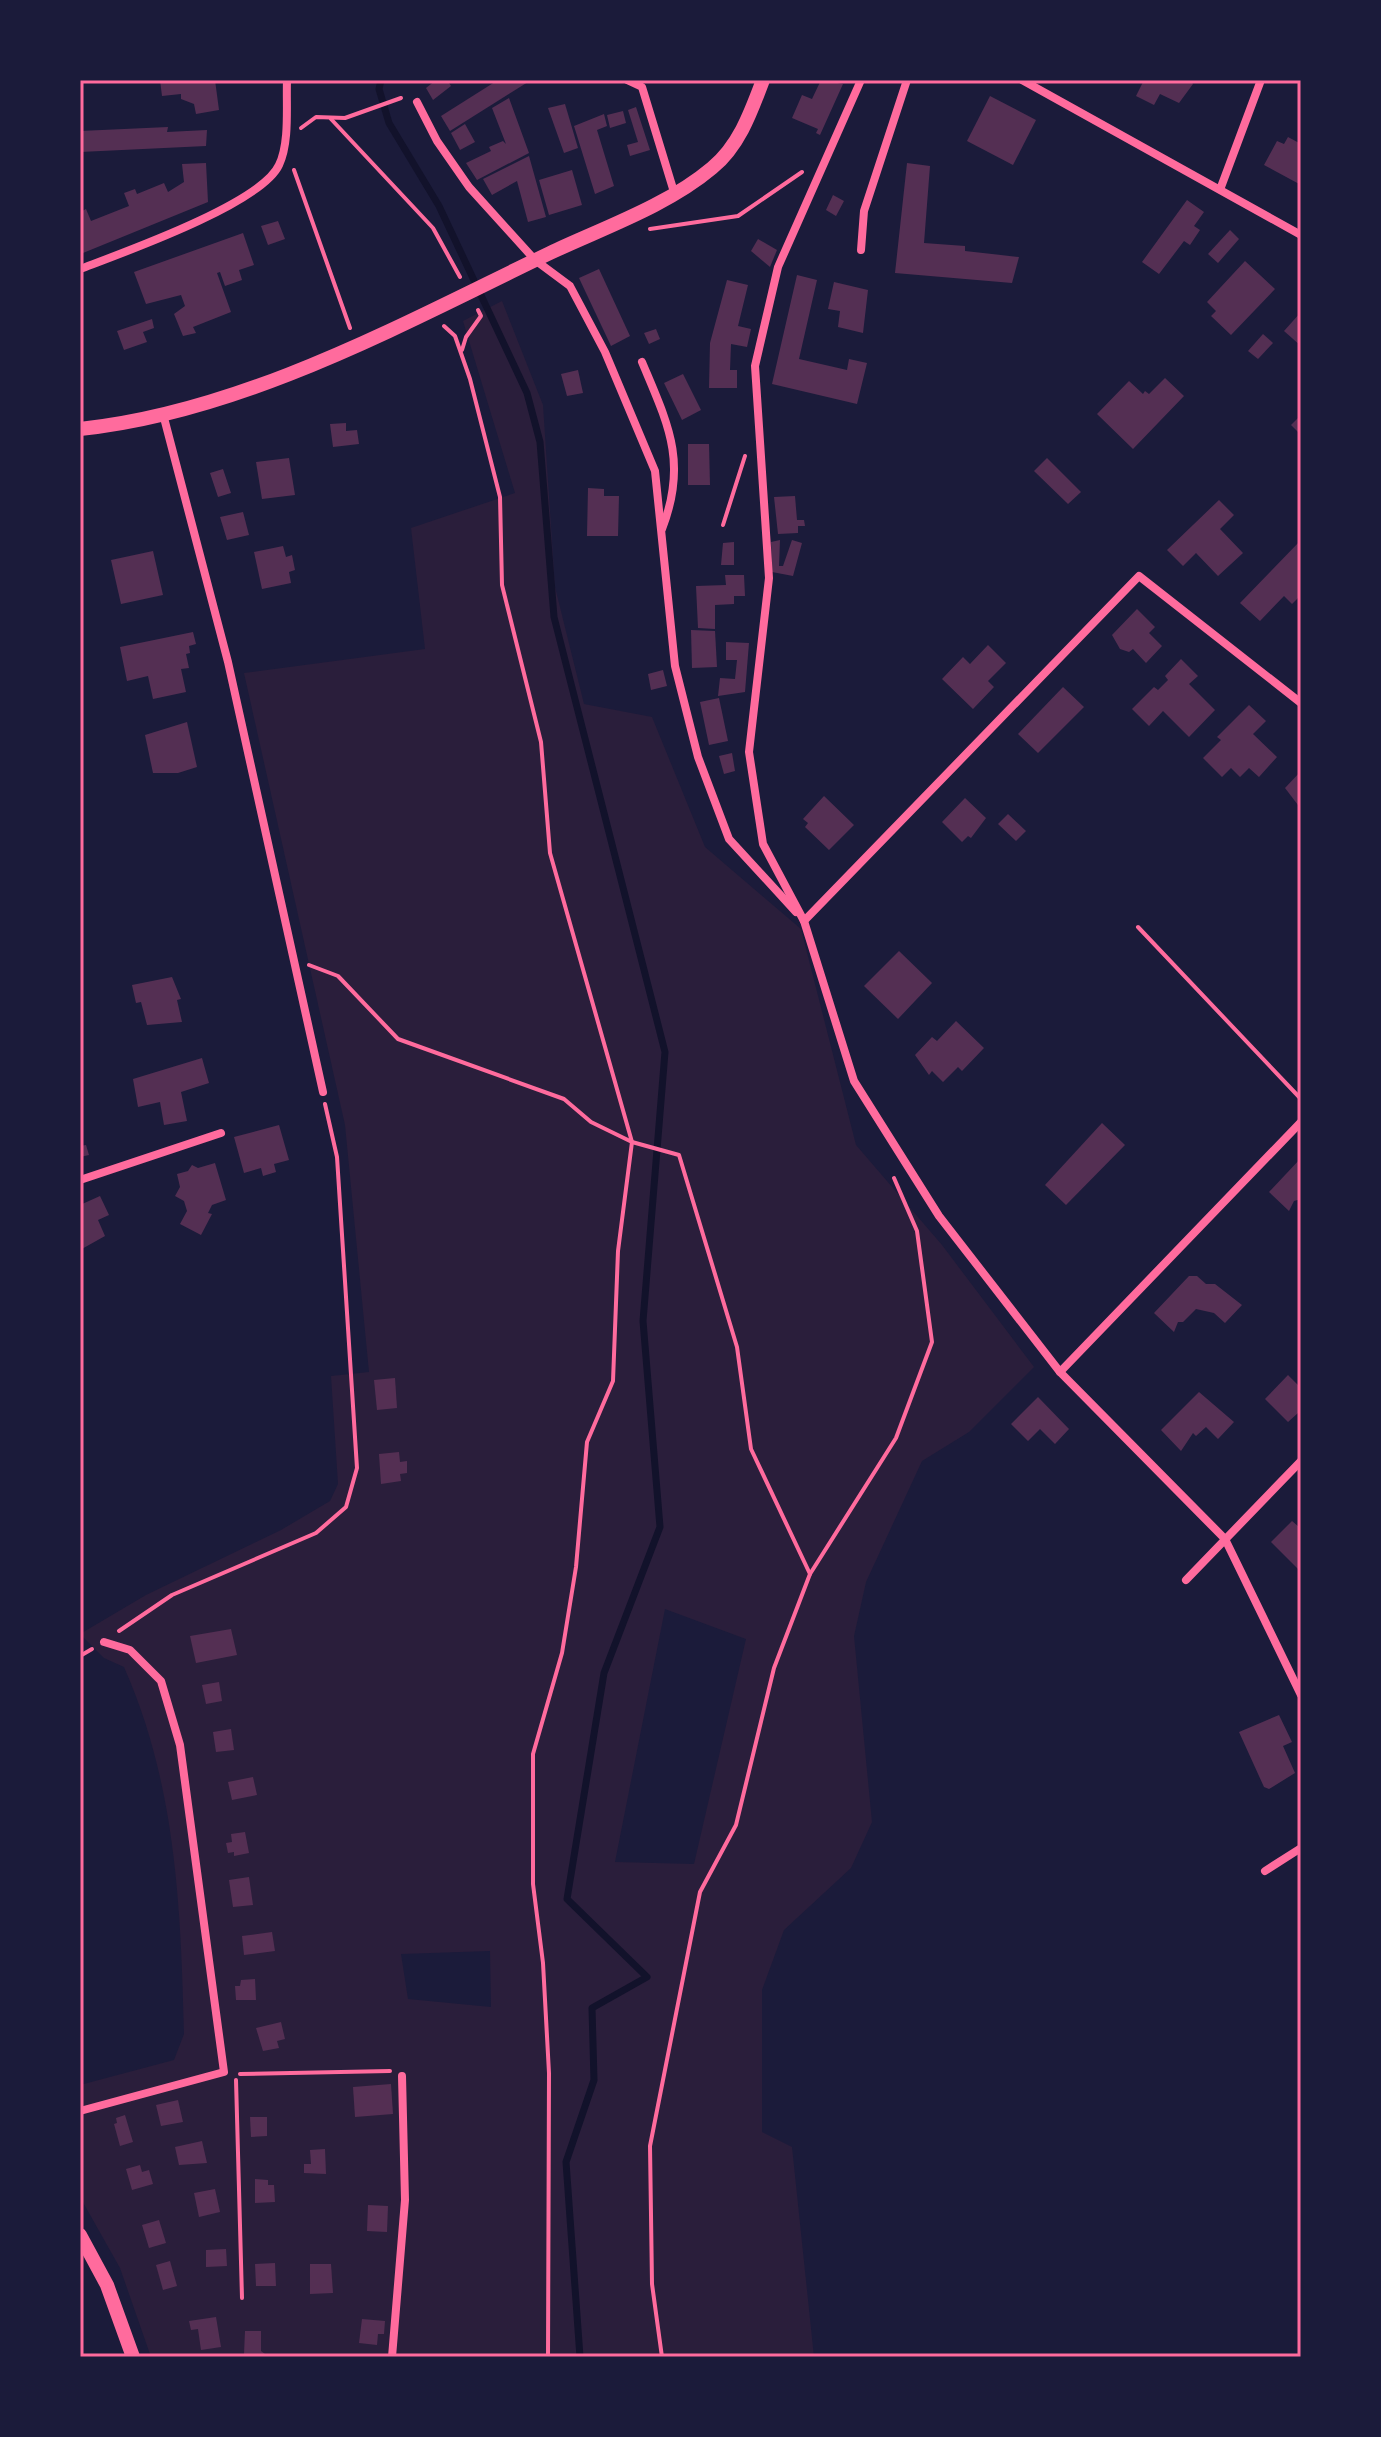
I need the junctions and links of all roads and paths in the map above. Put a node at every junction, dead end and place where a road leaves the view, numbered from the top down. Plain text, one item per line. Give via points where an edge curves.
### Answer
1 (287, 80) edge
2 (627, 80) edge
3 (763, 80) edge
4 (861, 80) edge
5 (907, 80) edge
6 (1022, 80) edge
7 (1261, 80) edge
8 (395, 100) dead end
9 (417, 102) dead end
10 (331, 119) junction
11 (284, 141) junction
12 (811, 163) dead end
13 (1221, 187) junction
14 (674, 192) junction
15 (640, 228) dead end
16 (1301, 235) edge
17 (861, 250) dead end
18 (535, 260) junction
19 (80, 269) edge
20 (461, 278) dead end
21 (469, 298) junction
22 (442, 324) dead end
23 (351, 330) dead end
24 (461, 353) junction
25 (642, 362) dead end
26 (163, 414) junction
27 (80, 429) edge
28 (760, 439) junction
29 (723, 525) dead end
30 (660, 533) junction
31 (1301, 703) edge
32 (804, 921) junction
33 (1138, 927) dead end
34 (293, 960) junction
35 (323, 1092) joint
36 (1301, 1099) edge
37 (1301, 1122) edge
38 (221, 1133) dead end
39 (632, 1142) junction
40 (894, 1177) dead end
41 (80, 1180) edge
42 (1060, 1372) junction
43 (1301, 1461) edge
44 (1225, 1539) junction
45 (810, 1574) junction
46 (1186, 1580) dead end
47 (104, 1642) junction
48 (80, 1656) edge
49 (1301, 1695) edge
50 (1301, 1848) edge
51 (1265, 1871) dead end
52 (402, 2076) joint
53 (80, 2111) edge
54 (80, 2235) edge
55 (242, 2298) dead end
56 (133, 2357) edge
57 (392, 2357) edge
58 (548, 2357) edge
59 (662, 2357) edge

1 - 11 street
2 - 14 street via 642,87
3 - 14 street via 745,129 713,168
4 - 28 street via 778,267 755,366
5 - 17 street via 864,211
6 - 13 street
7 - 13 street
8 - 10 path
9 - 18 street via 469,187
10 - 11 path via 316,117
10 - 20 path via 433,228
11 - 19 street via 281,163 259,187 170,235
11 - 23 path
12 - 15 path via 738,216 659,230
13 - 16 street
14 - 18 street
18 - 21 street
18 - 30 street via 570,286 605,352 655,471
21 - 24 path via 481,316
21 - 26 street via 246,391
22 - 24 path via 455,336
24 - 39 path via 500,497 502,585 541,742 550,853
25 - 30 street via 672,434 677,461 671,506
26 - 27 street
26 - 34 street via 228,662
28 - 29 path via 742,460
28 - 32 street via 769,578 749,752 763,844
30 - 32 street via 675,666 698,757 729,839
31 - 32 street via 1139,576
32 - 42 street via 854,1081 939,1216
33 - 36 path
34 - 35 street
34 - 39 path via 338,976 398,1039 564,1099 591,1122
35 - 47 path via 337,1157 357,1468 346,1507 316,1533 172,1595
37 - 42 street
38 - 41 street
39 - 45 path via 679,1155 737,1347 751,1449
39 - 58 path via 618,1251 613,1381 587,1442 562,1653 533,1754 533,1884 549,2073
40 - 45 path via 917,1231 932,1342 896,1438
42 - 44 street
43 - 44 street
44 - 46 street
44 - 49 street
45 - 59 path via 774,1668 736,1825 700,1892 650,2146 652,2284
47 - 48 path
47 - 53 street via 130,1650 161,1681 180,1745 224,2072
50 - 51 street
52 - 55 path via 385,2068 229,2075 236,2079
52 - 57 street via 405,2200
54 - 56 street via 107,2285

